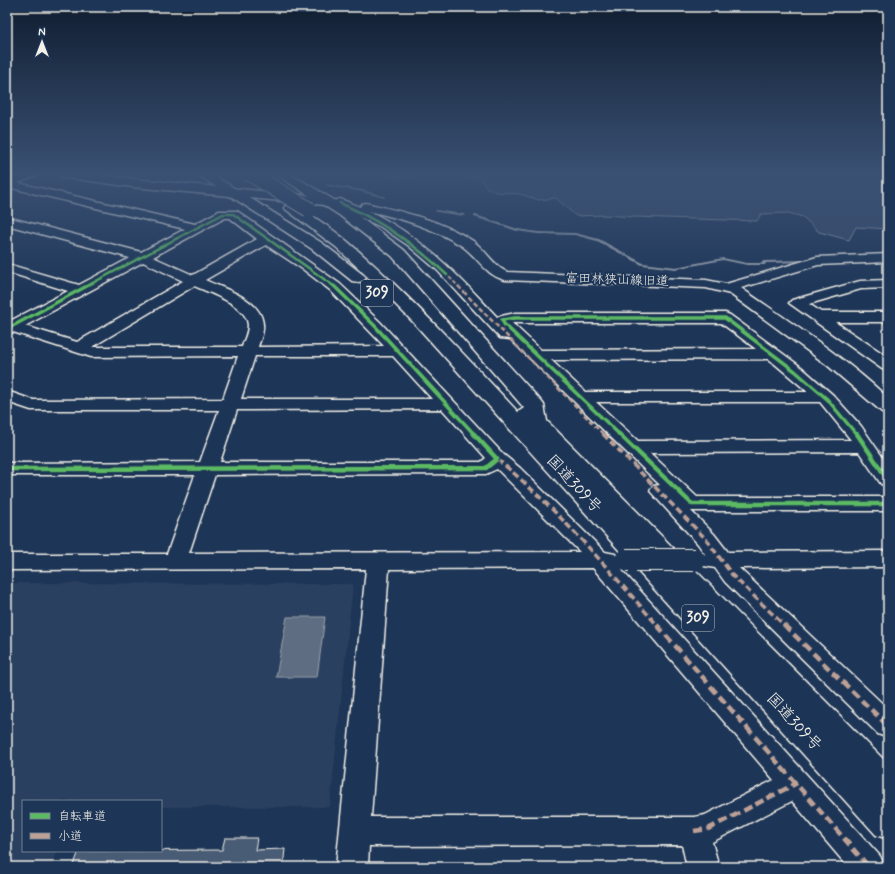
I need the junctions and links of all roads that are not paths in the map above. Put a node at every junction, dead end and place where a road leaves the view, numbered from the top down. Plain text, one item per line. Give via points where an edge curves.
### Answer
1 (137, 214) edge
2 (266, 214) edge
3 (299, 214) edge
4 (315, 214) edge
5 (348, 214) edge
6 (366, 214) edge
7 (392, 214) edge
8 (7, 221) edge
9 (197, 228) junction
10 (267, 239) junction
11 (143, 257) junction
12 (888, 258) edge
13 (7, 268) edge
14 (194, 280) junction
15 (888, 284) edge
16 (726, 288) junction
17 (82, 290) junction
18 (818, 317) junction
19 (888, 317) edge
20 (9, 327) edge
21 (79, 348) junction
22 (248, 351) junction
23 (396, 351) junction
24 (773, 354) junction
25 (536, 355) junction
26 (881, 355) edge
27 (888, 365) edge
28 (7, 396) edge
29 (580, 397) junction
30 (824, 397) junction
31 (230, 404) junction
32 (446, 404) junction
33 (888, 408) edge
34 (508, 413) junction
35 (537, 422) junction
36 (866, 446) junction
37 (632, 447) junction
38 (497, 459) junction
39 (7, 469) edge
40 (207, 469) junction
41 (888, 480) edge
42 (888, 504) edge
43 (888, 559) edge
44 (600, 560) junction
45 (721, 560) junction
46 (378, 561) junction
47 (7, 562) edge
48 (175, 562) junction
49 (888, 726) edge
50 (797, 783) junction
51 (888, 787) edge
52 (888, 823) edge
53 (694, 831) junction
54 (355, 832) junction
55 (352, 867) edge
56 (703, 867) edge
57 (869, 867) edge

1 - 9 street
2 - 34 main road, 309 via 355,274
3 - 34 main road, 国道309号 / 309 via 341,244 378,276
4 - 35 main road, 国道309号 / 309, bridge via 362,248 399,280
5 - 35 main road, 309 via 398,253 417,272 534,405
6 - 45 street via 401,234 420,249 673,505
7 - 16 street, 富田林狭山線旧道 via 444,231 468,244 496,271 505,276 706,284
8 - 11 street
9 - 10 street via 223,214 233,214
9 - 11 street
10 - 14 street
10 - 23 street via 335,287 370,320
11 - 14 street
11 - 17 street
12 - 16 street via 817,261
13 - 17 street
14 - 21 street
14 - 22 street via 243,304 253,314 256,324
15 - 18 street via 860,284 797,303
16 - 33 street, 富田林狭山線旧道 via 735,291 836,363
17 - 20 street
18 - 19 street
18 - 26 street
20 - 21 street
21 - 22 street via 91,352
22 - 23 street
22 - 31 street
23 - 32 street
24 - 25 street
24 - 25 street via 723,317 502,320
24 - 30 street
25 - 29 street
26 - 27 street
28 - 31 street via 31,405
29 - 30 street
29 - 37 street
30 - 36 street
31 - 32 street
31 - 40 street
32 - 38 street
34 - 52 main road, 国道309号 / 309
35 - 51 main road, 国道309号 / 309
36 - 37 street
36 - 41 street
37 - 42 street via 692,504
38 - 40 street via 486,468
38 - 44 street
39 - 40 street
40 - 48 street
43 - 45 street
44 - 45 street, bridge
44 - 46 street
44 - 50 street
45 - 49 street via 733,576
46 - 48 street
46 - 54 street
47 - 48 street
50 - 53 street via 708,829
50 - 57 street
53 - 54 street
53 - 56 street
54 - 55 street

